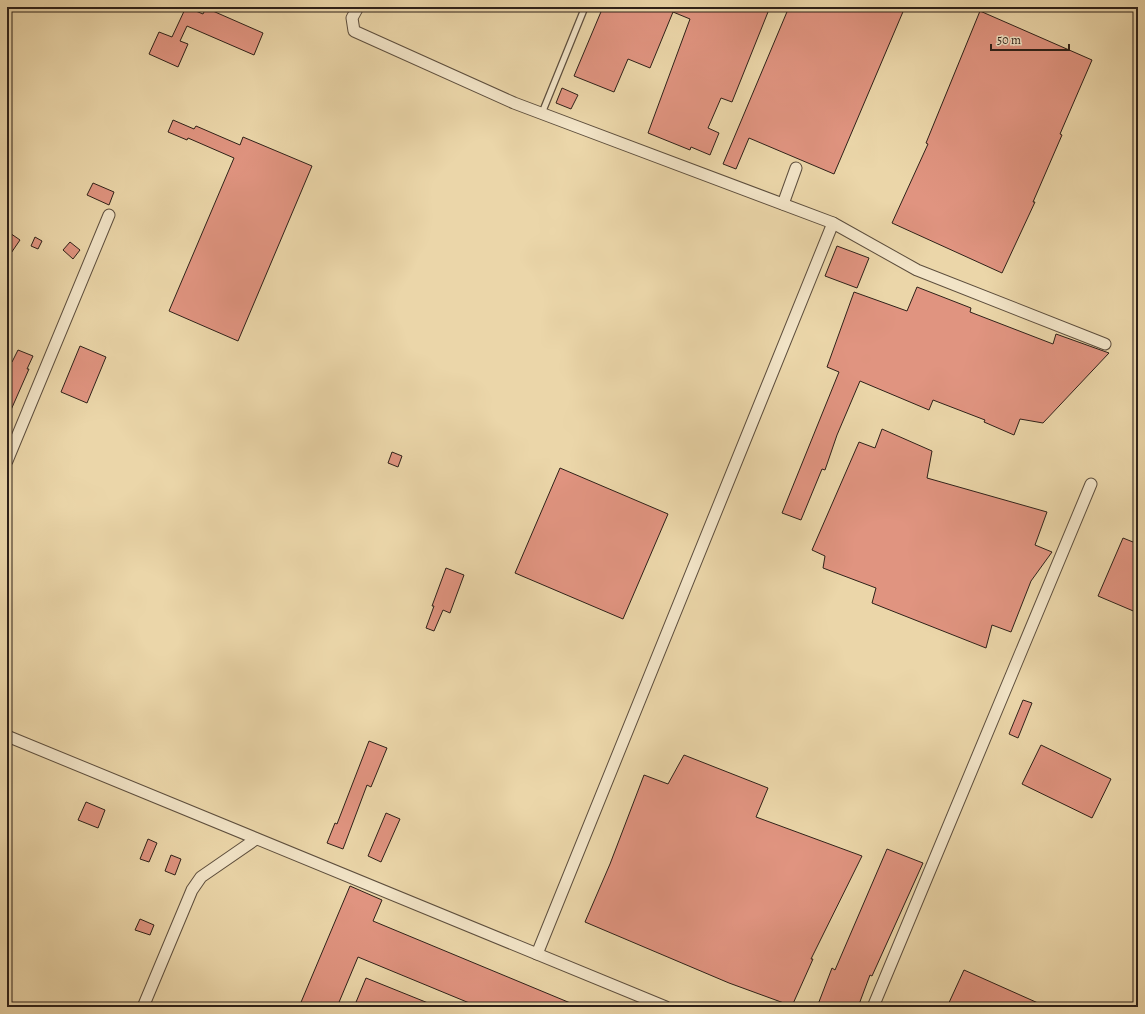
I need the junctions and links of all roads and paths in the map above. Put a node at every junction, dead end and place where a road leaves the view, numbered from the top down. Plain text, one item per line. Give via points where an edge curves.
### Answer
1 (358, 7) edge
2 (585, 7) edge
3 (542, 113) junction
4 (796, 168) dead end
5 (783, 204) junction
6 (109, 215) dead end
7 (833, 223) junction
8 (1105, 344) dead end
9 (7, 461) edge
10 (1091, 484) dead end
11 (7, 736) edge
12 (256, 839) junction
13 (537, 954) junction
14 (143, 1007) edge
15 (666, 1007) edge
16 (874, 1007) edge

1 - 3 street via 352,18 354,31 514,103
2 - 3 lane
3 - 5 street
4 - 5 street
5 - 7 street
6 - 9 street
7 - 8 street via 917,270
7 - 13 street
10 - 16 street
11 - 12 street
12 - 13 street
12 - 14 street via 201,876 192,890
13 - 15 street

